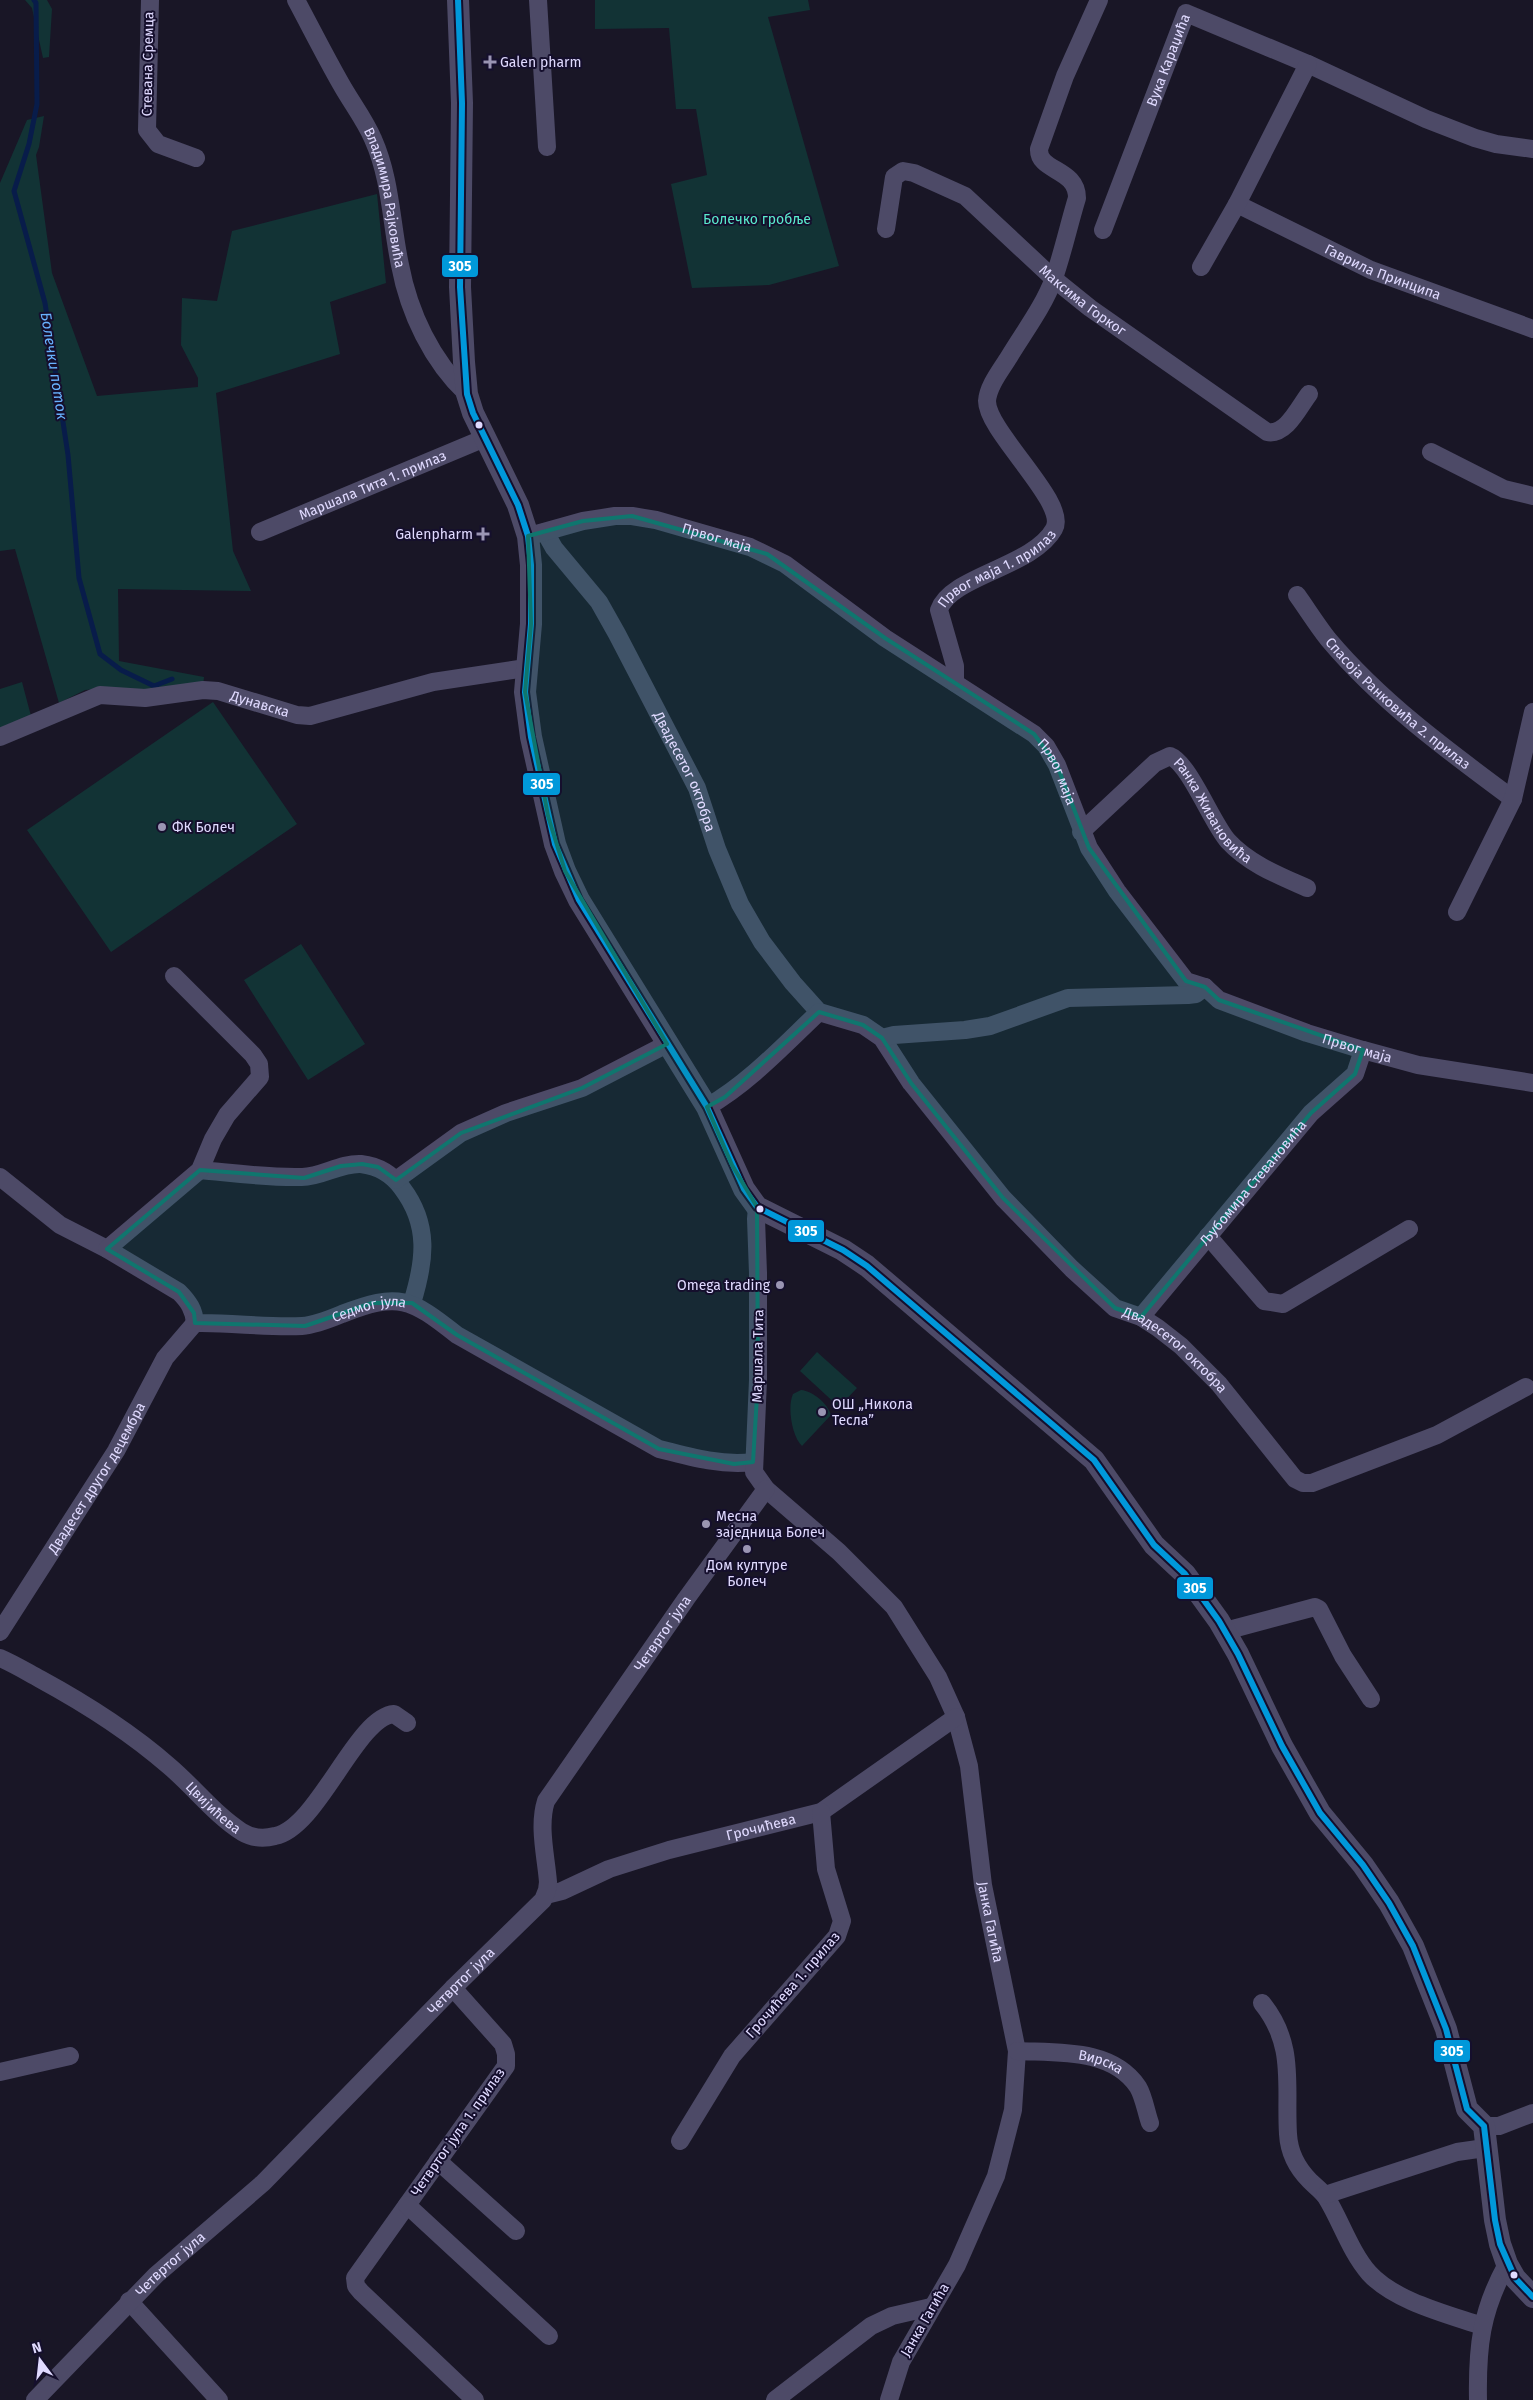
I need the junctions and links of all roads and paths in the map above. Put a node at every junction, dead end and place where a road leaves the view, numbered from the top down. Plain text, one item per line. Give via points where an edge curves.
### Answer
1 (150, 0) edge
2 (296, 0) edge
3 (458, 0) edge
4 (538, 0) edge
5 (1099, 0) edge
6 (1308, 64) junction
7 (547, 147) dead end
8 (1533, 150) edge
9 (196, 158) dead end
10 (1237, 204) junction
11 (886, 229) dead end
12 (1103, 230) dead end
13 (1201, 266) dead end
14 (1054, 279) junction
15 (1533, 329) edge
16 (468, 394) junction
17 (1309, 394) dead end
18 (485, 438) junction
19 (1431, 452) dead end
20 (1533, 496) edge
21 (260, 532) dead end
22 (536, 534) junction
23 (1297, 595) dead end
24 (526, 668) junction
25 (956, 683) junction
26 (1533, 712) edge
27 (0, 737) edge
28 (1513, 799) junction
29 (1081, 832) junction
30 (1307, 888) dead end
31 (1457, 912) dead end
32 (174, 976) dead end
33 (1205, 987) junction
34 (819, 1012) junction
35 (882, 1038) junction
36 (666, 1044) junction
37 (1363, 1050) junction
38 (1533, 1083) edge
39 (707, 1107) junction
40 (200, 1170) junction
41 (0, 1177) edge
42 (396, 1180) junction
43 (757, 1207) junction
44 (1409, 1229) dead end
45 (1208, 1236) junction
46 (107, 1249) junction
47 (412, 1303) junction
48 (1141, 1317) junction
49 (194, 1323) junction
50 (1526, 1387) dead end
51 (753, 1462) junction
52 (766, 1490) junction
53 (1225, 1631) junction
54 (0, 1632) edge
55 (0, 1658) edge
56 (1370, 1699) dead end
57 (956, 1716) junction
58 (407, 1723) dead end
59 (821, 1812) junction
60 (546, 1894) junction
61 (453, 1988) junction
62 (1262, 2003) dead end
63 (1017, 2051) junction
64 (70, 2056) dead end
65 (0, 2072) edge
66 (1533, 2113) edge
67 (1150, 2123) dead end
68 (1484, 2126) junction
69 (680, 2141) dead end
70 (1485, 2148) junction
71 (438, 2161) junction
72 (1325, 2195) junction
73 (407, 2205) junction
74 (516, 2231) dead end
75 (1507, 2264) junction
76 (1533, 2297) edge
77 (129, 2301) junction
78 (931, 2307) junction
79 (1482, 2326) junction
80 (549, 2336) dead end
81 (35, 2400) edge
82 (219, 2400) edge
83 (475, 2400) edge
84 (775, 2400) edge
85 (889, 2400) edge
86 (1478, 2400) edge

1 - 9 street, Стевана Сремца via 147,130 158,144
2 - 16 street, Владимира Рајковића via 373,139 391,205 400,265 415,315 439,361
3 - 16 street via 462,103 460,287
4 - 7 street
5 - 14 street via 1065,76 1039,149 1040,158 1072,180 1077,190
6 - 8 street, Вука Караџића via 1475,138
6 - 10 street
6 - 12 street, Вука Караџића via 1186,13
10 - 13 street
10 - 15 street, Гаврила Принципа via 1371,270
11 - 14 street, Максима Горког via 894,177 903,171 914,173 966,196
14 - 17 street, Максима Горког via 1149,351 1267,432 1284,428
14 - 25 street, Првог маја 1. прилаз via 995,380 987,402 994,419 1041,488 1057,520 1055,529 1024,556 957,590 941,603 939,610 955,666
16 - 18 street
18 - 21 street, Маршала Тита 1. прилаз
18 - 22 street
19 - 20 street via 1504,489
22 - 24 street via 531,565
22 - 25 street, Првог маја via 592,519 632,516 750,547 785,564 885,638
22 - 34 street, Двадесетог октобра via 554,548 598,602 697,788 740,904 757,935
23 - 28 street, Спасоја Ранковића 2. прилаз via 1328,638 1367,680 1449,751
24 - 27 street, Дунавска via 433,682 310,716 218,691 151,697 100,695
24 - 36 street via 525,692 531,737 555,844 565,871
25 - 29 street, Првог маја via 1034,734 1046,746 1068,791
26 - 28 street
28 - 31 street
29 - 30 street, Ранка Живановића via 1155,763 1170,756 1180,763 1228,842 1262,868
29 - 33 street, Првог маја via 1117,891 1165,956 1186,981
32 - 40 street via 253,1055 260,1070 260,1077 212,1139
33 - 35 street via 1196,994 1188,995 1068,998 990,1026
33 - 37 street, Првог маја via 1219,1000
34 - 35 street, Двадесетог октобра via 863,1025
34 - 39 street via 725,1097
35 - 48 street, Двадесетог октобра via 911,1083 1003,1198 1115,1308
36 - 39 street
36 - 42 street via 582,1088 506,1113 461,1133
37 - 38 street, Првог маја via 1418,1065
37 - 45 street, Љубомира Стевановића via 1355,1074 1311,1113
39 - 43 street via 732,1165
40 - 42 street via 304,1178 341,1166 362,1164 378,1167
40 - 46 street
41 - 46 street via 60,1225
42 - 47 street via 411,1200 420,1220 422,1235 419,1280
43 - 51 street, Маршала Тита via 758,1380
43 - 53 street via 843,1250 867,1266 1094,1460 1154,1545 1185,1574
44 - 45 street via 1283,1304 1264,1302
45 - 48 street, Љубомира Стевановића
46 - 49 street via 179,1292 194,1313
47 - 49 street, Седмог јула via 391,1300 372,1303 305,1326 268,1328
47 - 51 street, Седмог јула via 457,1334 659,1449 734,1464
48 - 50 street, Двадесетог октобра via 1170,1337 1219,1384 1296,1479 1303,1483 1329,1477 1437,1434
49 - 54 street, Двадесет другог децембра via 165,1358 116,1451
51 - 52 street, Маршала Тита via 754,1472
52 - 57 street, Јанка Гагића via 840,1552 894,1607 938,1678
52 - 60 street, Четвртог јула via 546,1801 543,1812
53 - 56 street via 1314,1607 1319,1609
53 - 68 street via 1282,1746 1320,1813 1362,1865 1405,1929 1441,2013 1467,2109
55 - 58 street, Цвијићева via 73,1697 138,1739 210,1807 243,1833 260,1838 277,1836 296,1826 377,1723 394,1714
57 - 59 street, Грочићева
57 - 63 street, Јанка Гагића via 968,1766 983,1885
59 - 60 street, Грочићева via 669,1850
59 - 69 street, Грочићева 1. прилаз via 823,1853 841,1914 841,1928 732,2056
60 - 61 street, Четвртог јула via 540,1904
61 - 71 street, Четвртог јула 1. прилаз via 503,2044 506,2066
61 - 77 street, Четвртог јула via 263,2184
62 - 72 street via 1280,2032 1286,2052 1288,2135 1292,2156 1300,2171
63 - 67 street, Вирска via 1092,2056 1111,2064 1125,2072 1139,2089
63 - 78 street, Јанка Гагића via 1013,2110 996,2176 957,2265
64 - 65 street
66 - 68 street via 1499,2126
68 - 70 street
70 - 72 street via 1457,2152
70 - 75 street via 1495,2220
71 - 73 street, Четвртог јула 1. прилаз
71 - 74 street
72 - 79 street via 1370,2274 1413,2301
73 - 80 street, Четвртог јула 1. прилаз
73 - 83 street, Четвртог јула 1. прилаз via 355,2278 356,2286
75 - 76 street
75 - 79 street via 1495,2286
77 - 81 street, Четвртог јула
77 - 82 street
78 - 84 street via 892,2316 871,2326
78 - 85 street, Јанка Гагића via 901,2362
79 - 86 street

